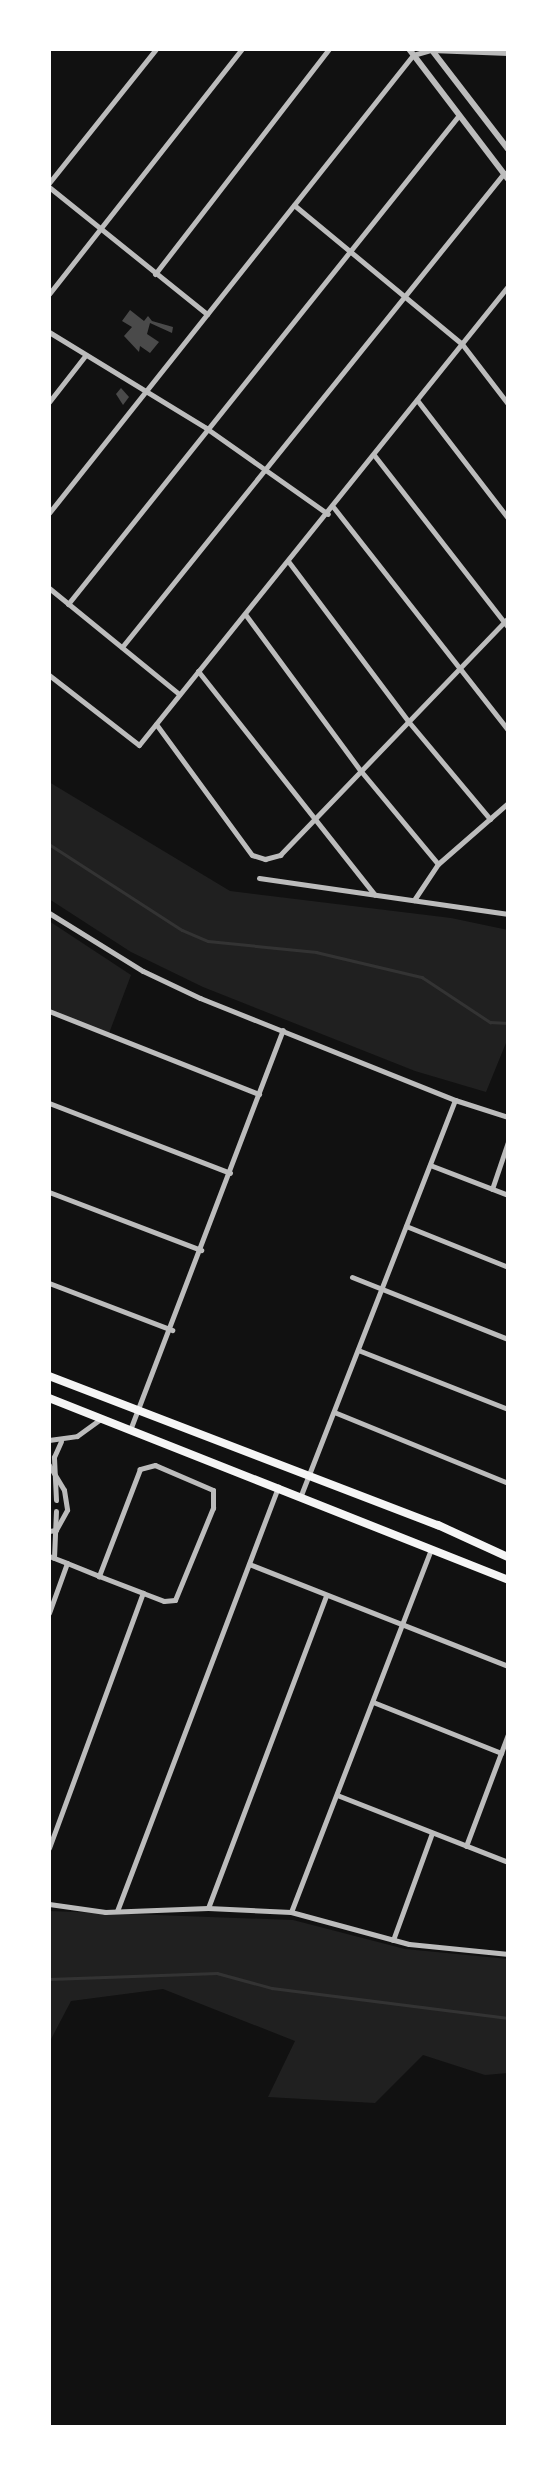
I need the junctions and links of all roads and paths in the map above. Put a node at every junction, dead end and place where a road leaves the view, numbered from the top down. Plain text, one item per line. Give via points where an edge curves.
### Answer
1 (156, 49) edge
2 (242, 49) edge
3 (329, 49) edge
4 (431, 49) edge
5 (411, 52) edge
6 (508, 53) edge
7 (459, 115) junction
8 (508, 149) edge
9 (506, 176) edge
10 (49, 185) edge
11 (294, 205) junction
12 (100, 231) junction
13 (349, 253) junction
14 (155, 274) junction
15 (508, 287) edge
16 (49, 294) edge
17 (405, 296) junction
18 (207, 314) junction
19 (49, 332) edge
20 (462, 344) junction
21 (85, 356) junction
22 (146, 393) junction
23 (417, 400) junction
24 (49, 402) edge
25 (508, 404) edge
26 (206, 428) junction
27 (374, 455) junction
28 (266, 469) junction
29 (334, 508) junction
30 (49, 513) edge
31 (328, 514) junction
32 (508, 518) edge
33 (288, 561) junction
34 (49, 588) edge
35 (68, 604) junction
36 (245, 614) junction
37 (507, 622) edge
38 (122, 647) junction
39 (198, 671) junction
40 (458, 671) junction
41 (49, 675) edge
42 (179, 694) junction
43 (408, 721) junction
44 (156, 724) junction
45 (508, 730) edge
46 (360, 770) junction
47 (508, 803) edge
48 (313, 819) junction
49 (490, 819) junction
50 (438, 864) junction
51 (259, 878) dead end
52 (375, 894) junction
53 (414, 900) junction
54 (508, 905) edge
55 (500, 912) junction
56 (49, 913) edge
57 (508, 914) edge
58 (49, 1011) edge
59 (283, 1030) junction
60 (259, 1094) junction
61 (455, 1100) junction
62 (49, 1103) edge
63 (508, 1117) edge
64 (508, 1142) edge
65 (430, 1165) junction
66 (230, 1174) junction
67 (492, 1189) junction
68 (49, 1192) edge
69 (508, 1195) edge
70 (406, 1226) junction
71 (201, 1250) junction
72 (508, 1267) edge
73 (352, 1277) dead end
74 (49, 1283) edge
75 (381, 1290) junction
76 (172, 1330) junction
77 (508, 1339) edge
78 (358, 1350) junction
79 (49, 1376) edge
80 (49, 1398) edge
81 (140, 1409) junction
82 (508, 1409) edge
83 (334, 1412) junction
84 (100, 1419) junction
85 (130, 1430) junction
86 (49, 1440) edge
87 (61, 1441) junction
88 (49, 1465) edge
89 (55, 1473) junction
90 (309, 1475) junction
91 (508, 1483) edge
92 (278, 1487) junction
93 (300, 1495) junction
94 (56, 1500) dead end
95 (57, 1511) dead end
96 (57, 1530) junction
97 (49, 1531) edge
98 (431, 1549) junction
99 (52, 1557) edge
100 (508, 1557) edge
101 (67, 1563) junction
102 (249, 1564) junction
103 (99, 1576) junction
104 (508, 1580) edge
105 (144, 1593) junction
106 (326, 1596) junction
107 (49, 1613) edge
108 (400, 1627) junction
109 (508, 1666) edge
110 (373, 1702) junction
111 (508, 1734) edge
112 (501, 1754) junction
113 (337, 1795) junction
114 (432, 1833) junction
115 (466, 1846) junction
116 (49, 1849) edge
117 (508, 1862) edge
118 (49, 1904) edge
119 (208, 1909) junction
120 (117, 1911) junction
121 (291, 1912) junction
122 (393, 1940) junction
123 (508, 1954) edge

1 - 10 street
2 - 12 street
3 - 14 street
4 - 5 street
4 - 6 street
4 - 8 street
5 - 7 street
5 - 11 street
7 - 9 street
7 - 13 street
9 - 17 street
10 - 12 street
11 - 13 street
11 - 18 street
12 - 14 street
12 - 16 street
13 - 17 street
13 - 26 street
14 - 18 street
15 - 20 street
17 - 20 street
17 - 28 street
18 - 22 street
19 - 21 street
20 - 23 street
20 - 25 street
21 - 22 street
21 - 24 street
22 - 26 street
22 - 30 street
23 - 27 street
23 - 32 street
26 - 28 street
26 - 35 street
27 - 29 street
27 - 37 street
28 - 31 street
28 - 38 street
29 - 31 street
29 - 40 street
31 - 33 street
33 - 36 street
33 - 43 street
34 - 35 street
35 - 38 street
36 - 39 street
36 - 46 street
37 - 40 street
38 - 42 street
39 - 42 street
39 - 48 street
40 - 43 street
40 - 45 street
41 - 44 street via 139,745
42 - 44 street
43 - 46 street
43 - 49 street
44 - 48 street via 252,855 265,859 280,855
46 - 48 street
46 - 50 street
47 - 49 street
48 - 52 street
49 - 50 street
50 - 53 street
51 - 52 street
52 - 53 street
53 - 55 street
54 - 55 street
55 - 57 street
56 - 59 street via 144,971
58 - 60 street
59 - 60 street
59 - 61 street
60 - 66 street
61 - 63 street
61 - 65 street
62 - 66 street
64 - 67 street
65 - 67 street
65 - 70 street
66 - 71 street
67 - 69 street
68 - 71 street
70 - 72 street
70 - 75 street
71 - 76 street
73 - 75 street
74 - 76 street
75 - 77 street
75 - 78 street
76 - 81 street
78 - 82 street
78 - 83 street
79 - 81 main road
80 - 84 main road
81 - 85 street
81 - 90 main road
83 - 90 street
83 - 91 street
84 - 85 main road
84 - 87 street via 90,1429
85 - 92 main road
86 - 87 street
87 - 89 street via 55,1454
88 - 89 street
89 - 94 street
89 - 96 street via 67,1508
90 - 93 street
90 - 100 main road
92 - 93 main road
92 - 102 street
93 - 98 main road
95 - 96 street
96 - 97 street
96 - 99 street
98 - 104 main road
98 - 108 street
99 - 101 street
101 - 103 street
101 - 107 street
102 - 106 street
102 - 120 street
103 - 105 street
103 - 105 street via 137,1473 155,1465 208,1485 216,1497 175,1600
105 - 116 street
106 - 108 street
106 - 119 street
108 - 109 street
108 - 110 street
110 - 112 street
110 - 113 street
111 - 112 street
112 - 115 street
113 - 114 street
113 - 121 street
114 - 115 street
114 - 122 street
115 - 117 street
118 - 120 street
119 - 120 street
119 - 121 street
121 - 122 street
122 - 123 street

